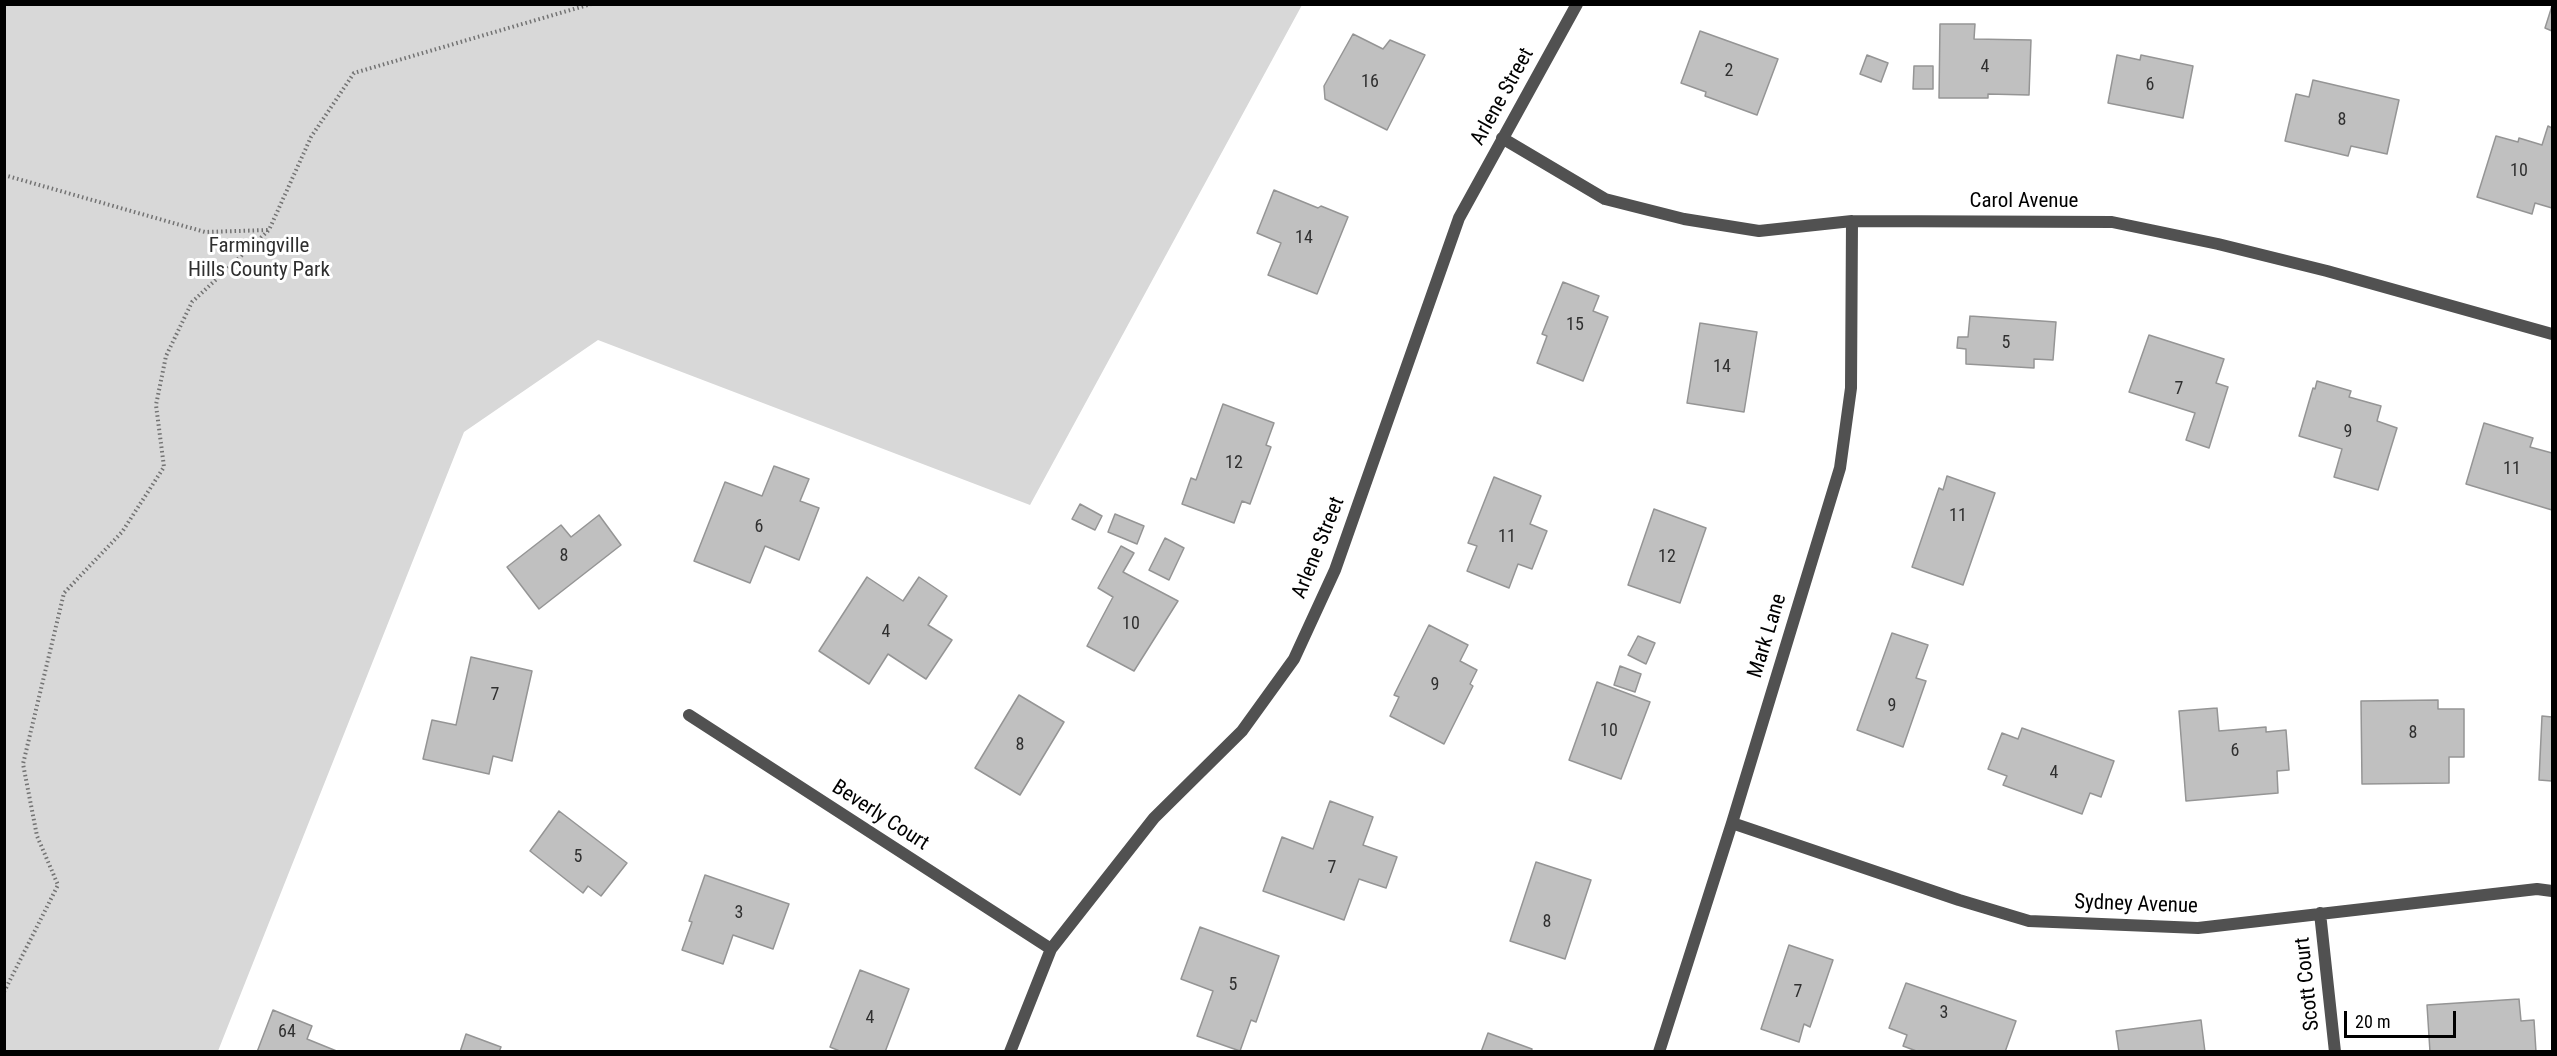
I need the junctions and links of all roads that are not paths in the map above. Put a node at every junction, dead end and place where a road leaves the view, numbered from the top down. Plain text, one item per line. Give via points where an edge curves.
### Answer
1 (1577, 4) edge
2 (1502, 138) junction
3 (1852, 221) junction
4 (2553, 334) edge
5 (689, 715) dead end
6 (1732, 823) junction
7 (2553, 891) edge
8 (2320, 913) junction
9 (1051, 949) junction
10 (1010, 1052) edge
11 (1659, 1052) edge
12 (2335, 1052) edge

1 - 2 street, Arlene Street
2 - 3 street, Carol Avenue via 1605,199 1684,219 1759,231
2 - 9 street, Arlene Street via 1459,218 1335,570 1293,658 1242,731 1154,818
3 - 4 street, Carol Avenue via 2112,222 2327,271
3 - 6 street, Mark Lane via 1851,388 1840,468
5 - 9 street, Beverly Court
6 - 8 street, Sydney Avenue via 2030,921 2198,928
6 - 11 street, Mark Lane
7 - 8 street, Sydney Avenue via 2537,889
8 - 12 street, Scott Court
9 - 10 street, Arlene Street

